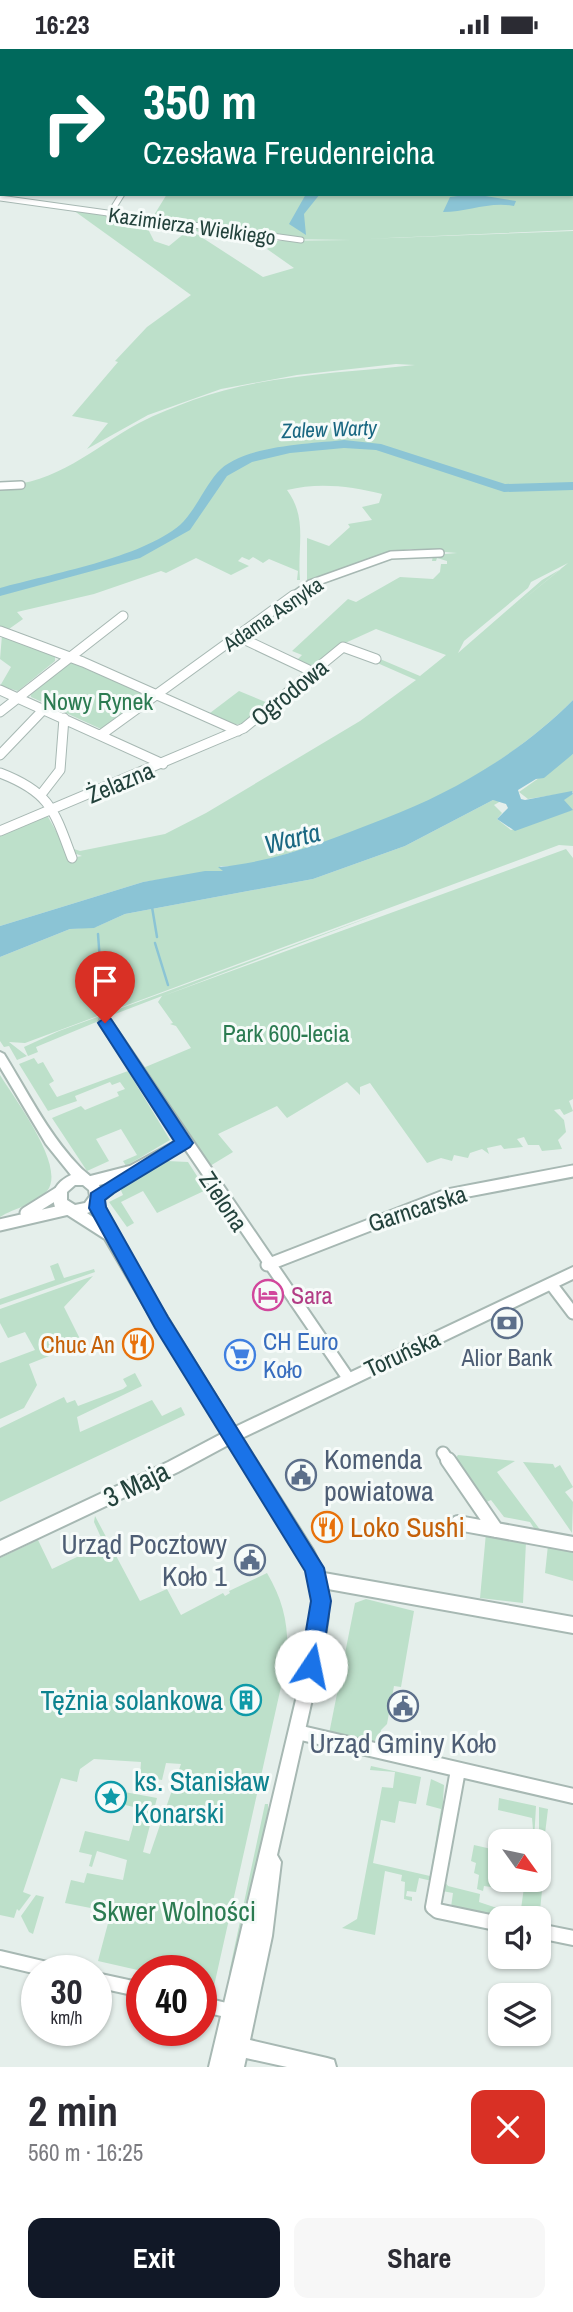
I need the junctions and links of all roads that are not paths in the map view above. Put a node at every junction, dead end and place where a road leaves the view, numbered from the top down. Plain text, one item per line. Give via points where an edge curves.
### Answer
1 (34, 196) edge
2 (121, 196) edge
3 (0, 198) edge
4 (30, 201) junction
5 (109, 215) junction
6 (301, 240) dead end
7 (21, 485) dead end
8 (0, 486) edge
9 (440, 553) dead end
10 (122, 616) dead end
11 (0, 631) edge
12 (237, 636) junction
13 (70, 657) junction
14 (376, 659) dead end
15 (313, 672) junction
16 (0, 690) edge
17 (157, 695) junction
18 (18, 698) junction
19 (44, 709) junction
20 (0, 712) edge
21 (64, 718) junction
22 (238, 731) junction
23 (102, 734) junction
24 (0, 755) edge
25 (163, 764) junction
26 (0, 773) edge
27 (43, 792) junction
28 (53, 809) junction
29 (0, 831) edge
30 (72, 858) dead end
31 (106, 1022) dead end
32 (0, 1057) edge
33 (47, 1133) junction
34 (184, 1143) junction
35 (132, 1171) junction
36 (573, 1171) edge
37 (87, 1181) junction
38 (60, 1190) junction
39 (96, 1199) junction
40 (72, 1210) junction
41 (6, 1223) edge
42 (111, 1238) junction
43 (267, 1265) junction
44 (573, 1273) edge
45 (551, 1284) junction
46 (573, 1313) edge
47 (348, 1378) junction
48 (232, 1434) junction
49 (443, 1453) dead end
50 (458, 1523) dead end
51 (496, 1530) junction
52 (573, 1545) edge
53 (0, 1549) edge
54 (319, 1580) junction
55 (573, 1625) edge
56 (297, 1732) junction
57 (458, 1770) junction
58 (573, 1796) edge
59 (273, 1844) junction
60 (488, 1921) edge
61 (551, 1933) edge
62 (573, 1938) edge
63 (0, 1958) edge
64 (21, 1963) edge
65 (217, 2008) edge
66 (230, 2011) junction
67 (240, 2047) junction
68 (224, 2066) edge
69 (327, 2067) edge

1 - 4 street
2 - 5 street
3 - 4 street, Kazimierza Wielkiego
4 - 5 street, Kazimierza Wielkiego
5 - 6 street, Kazimierza Wielkiego
7 - 8 street
9 - 12 street, Adama Asnyka via 391,555 318,581
10 - 13 street
11 - 13 street
12 - 15 street
12 - 17 street, Adama Asnyka
13 - 17 street
13 - 18 street
14 - 15 street, Ogrodowa via 344,646
15 - 22 street, Ogrodowa
16 - 18 street
17 - 22 street
17 - 23 street
18 - 19 street
18 - 20 street
19 - 21 street
19 - 24 street
21 - 23 street
21 - 27 street via 62,764
22 - 25 street, Żelazna
23 - 25 street
25 - 28 street, Żelazna
26 - 27 street
27 - 28 street
28 - 29 street, Żelazna
28 - 30 street
31 - 34 street, Zielona
32 - 33 street
33 - 37 street
33 - 38 street via 61,1170
34 - 35 street
34 - 43 street, Zielona
35 - 37 street
35 - 39 street
36 - 43 street, Garncarska via 424,1202
37 - 38 street via 72,1181
37 - 39 street via 97,1190
38 - 40 street via 60,1203
38 - 41 street
39 - 40 street via 89,1207
39 - 42 street
40 - 41 street
40 - 42 street
42 - 48 street
43 - 47 street, Zielona
44 - 45 street, Toruńska
45 - 46 street
45 - 47 street, Toruńska
47 - 48 street, Toruńska
48 - 53 street, 3 Maja
48 - 54 street
49 - 51 street
50 - 51 street
51 - 52 street
54 - 55 street
54 - 56 street via 319,1622
56 - 57 street
56 - 59 street
57 - 58 street
57 - 60 street via 433,1907
59 - 66 street via 257,1891
59 - 67 street via 263,1935
61 - 62 street
63 - 64 street
65 - 66 street
66 - 67 street
66 - 68 street
67 - 68 street
67 - 69 street

